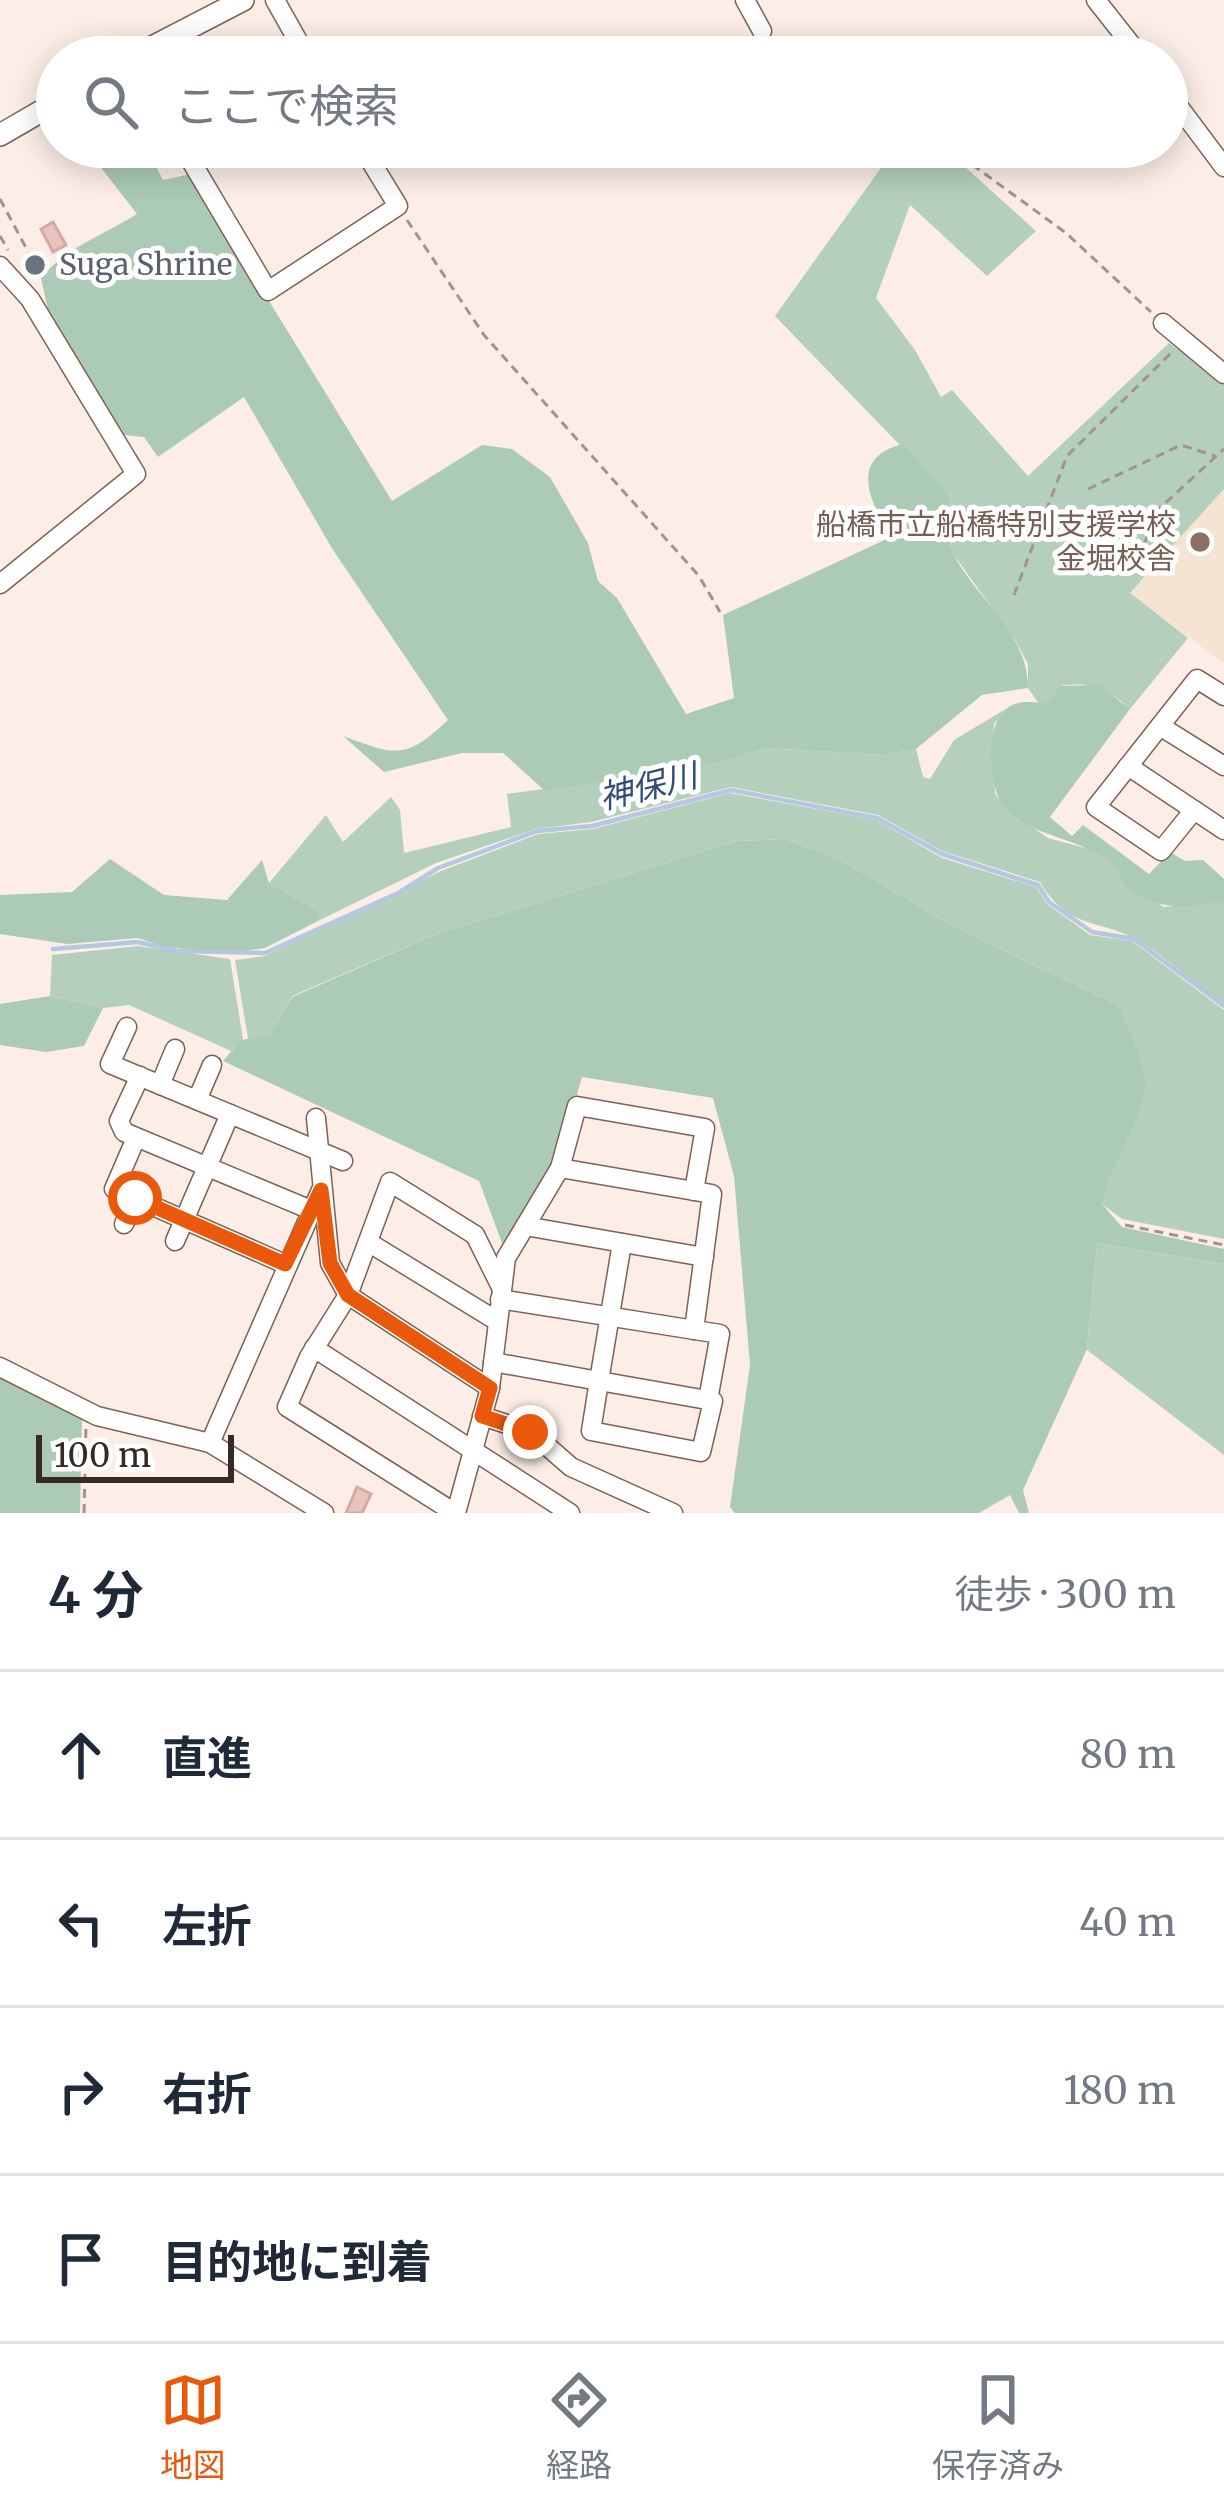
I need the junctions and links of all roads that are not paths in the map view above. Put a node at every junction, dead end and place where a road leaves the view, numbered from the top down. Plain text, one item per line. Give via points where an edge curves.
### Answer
1 (243, 0) edge
2 (275, 0) edge
3 (746, 0) edge
4 (1096, 0) edge
5 (762, 31) dead end
6 (174, 36) edge
7 (295, 36) edge
8 (1124, 36) edge
9 (36, 114) edge
10 (1188, 119) edge
11 (0, 135) edge
12 (1224, 166) edge
13 (195, 168) edge
14 (375, 168) edge
15 (6, 262) edge
16 (1163, 323) road end
17 (1220, 364) edge
18 (0, 584) edge
19 (1224, 696) edge
20 (1160, 725) junction
21 (1128, 766) junction
22 (1224, 766) edge
23 (1194, 810) junction
24 (1224, 830) edge
25 (127, 1027) dead end
26 (175, 1049) dead end
27 (212, 1065) dead end
28 (140, 1076) junction
29 (160, 1085) junction
30 (197, 1100) junction
31 (230, 1114) junction
32 (316, 1118) dead end
33 (136, 1138) junction
34 (318, 1151) junction
35 (343, 1161) dead end
36 (207, 1168) junction
37 (560, 1168) junction
38 (321, 1190) junction
39 (694, 1191) junction
40 (135, 1198) junction
41 (311, 1210) junction
42 (184, 1220) junction
43 (124, 1224) dead end
44 (525, 1226) junction
45 (175, 1241) dead end
46 (368, 1242) junction
47 (622, 1243) junction
48 (704, 1256) junction
49 (285, 1264) junction
50 (500, 1293) junction
51 (348, 1295) junction
52 (610, 1316) junction
53 (497, 1321) junction
54 (694, 1330) junction
55 (314, 1348) junction
56 (493, 1362) junction
57 (0, 1367) edge
58 (599, 1381) junction
59 (490, 1388) junction
60 (708, 1400) junction
61 (482, 1416) junction
62 (210, 1443) junction
63 (473, 1453) junction
64 (460, 1511) edge
65 (324, 1513) edge
66 (570, 1513) edge
67 (674, 1513) edge

1 - 6 main road
2 - 7 street
3 - 5 street
4 - 8 street
9 - 11 main road
10 - 12 street
13 - 14 street via 268,291 398,206
15 - 18 street via 136,474
16 - 17 street
19 - 20 street via 1197,679
20 - 21 street
20 - 22 street
21 - 23 street
21 - 23 street via 1096,807 1161,851
23 - 24 street
25 - 28 street via 110,1064
26 - 29 street
27 - 30 street
28 - 29 street
28 - 33 street via 119,1121
29 - 30 street
30 - 31 street
31 - 34 street
31 - 36 street
32 - 34 street
33 - 36 street
33 - 40 street via 114,1189
34 - 35 street
34 - 38 street
36 - 41 street
36 - 42 street
37 - 39 street
37 - 39 street via 578,1106 599,1109 705,1128
37 - 44 street
38 - 41 street
38 - 51 street via 330,1263
39 - 48 street via 712,1194
40 - 42 street
40 - 43 street
41 - 49 street
42 - 45 street
42 - 49 street
44 - 47 street
44 - 50 street via 506,1258
46 - 50 street via 389,1183 475,1235
46 - 51 street
46 - 53 street
47 - 48 street
47 - 52 street
48 - 54 street
49 - 62 street
50 - 52 street
50 - 53 street
51 - 55 street
51 - 59 street
52 - 54 street
52 - 58 street
53 - 56 street
54 - 60 street via 720,1334
55 - 63 street
55 - 64 street via 287,1407
56 - 58 street
56 - 59 street
57 - 62 street via 86,1412
58 - 60 street
58 - 60 street via 591,1431 701,1451
59 - 61 street
61 - 63 street
61 - 67 street via 530,1432 571,1467
62 - 65 street
63 - 64 street
63 - 66 street

